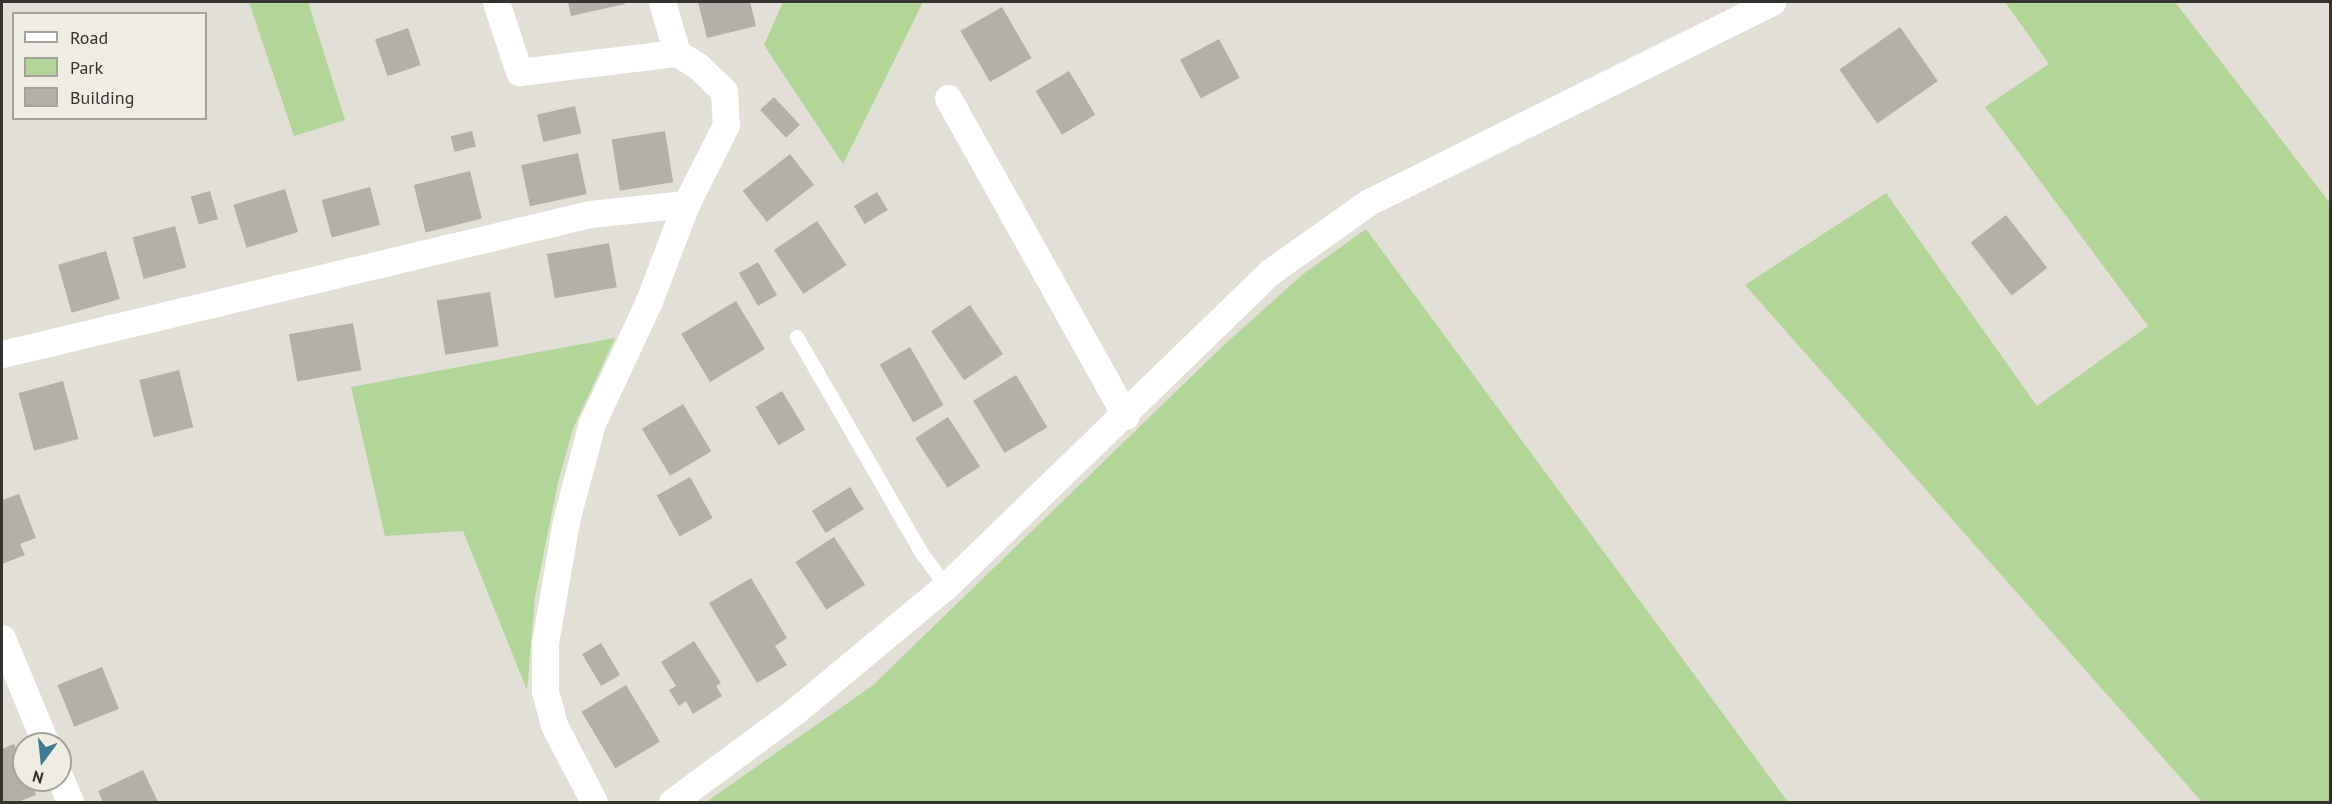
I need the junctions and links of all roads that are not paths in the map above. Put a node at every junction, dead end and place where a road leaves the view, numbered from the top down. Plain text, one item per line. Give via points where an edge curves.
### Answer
1 (496, 2) edge
2 (662, 2) edge
3 (1773, 2) edge
4 (677, 53) junction
5 (948, 98) dead end
6 (686, 204) junction
7 (797, 337) dead end
8 (2, 354) edge
9 (1126, 416) junction
10 (946, 586) junction
11 (2, 638) edge
12 (41, 732) edge
13 (594, 802) edge
14 (672, 802) edge

1 - 4 street via 519,72
2 - 4 street
3 - 9 street via 1369,202 1270,272
4 - 6 street via 698,66 724,91 726,125
5 - 9 street
6 - 8 street via 590,214
6 - 13 street via 649,301 592,423 575,476 545,642 545,691 554,725
7 - 10 lane via 923,555
9 - 10 street
10 - 14 street via 794,712
11 - 12 street

